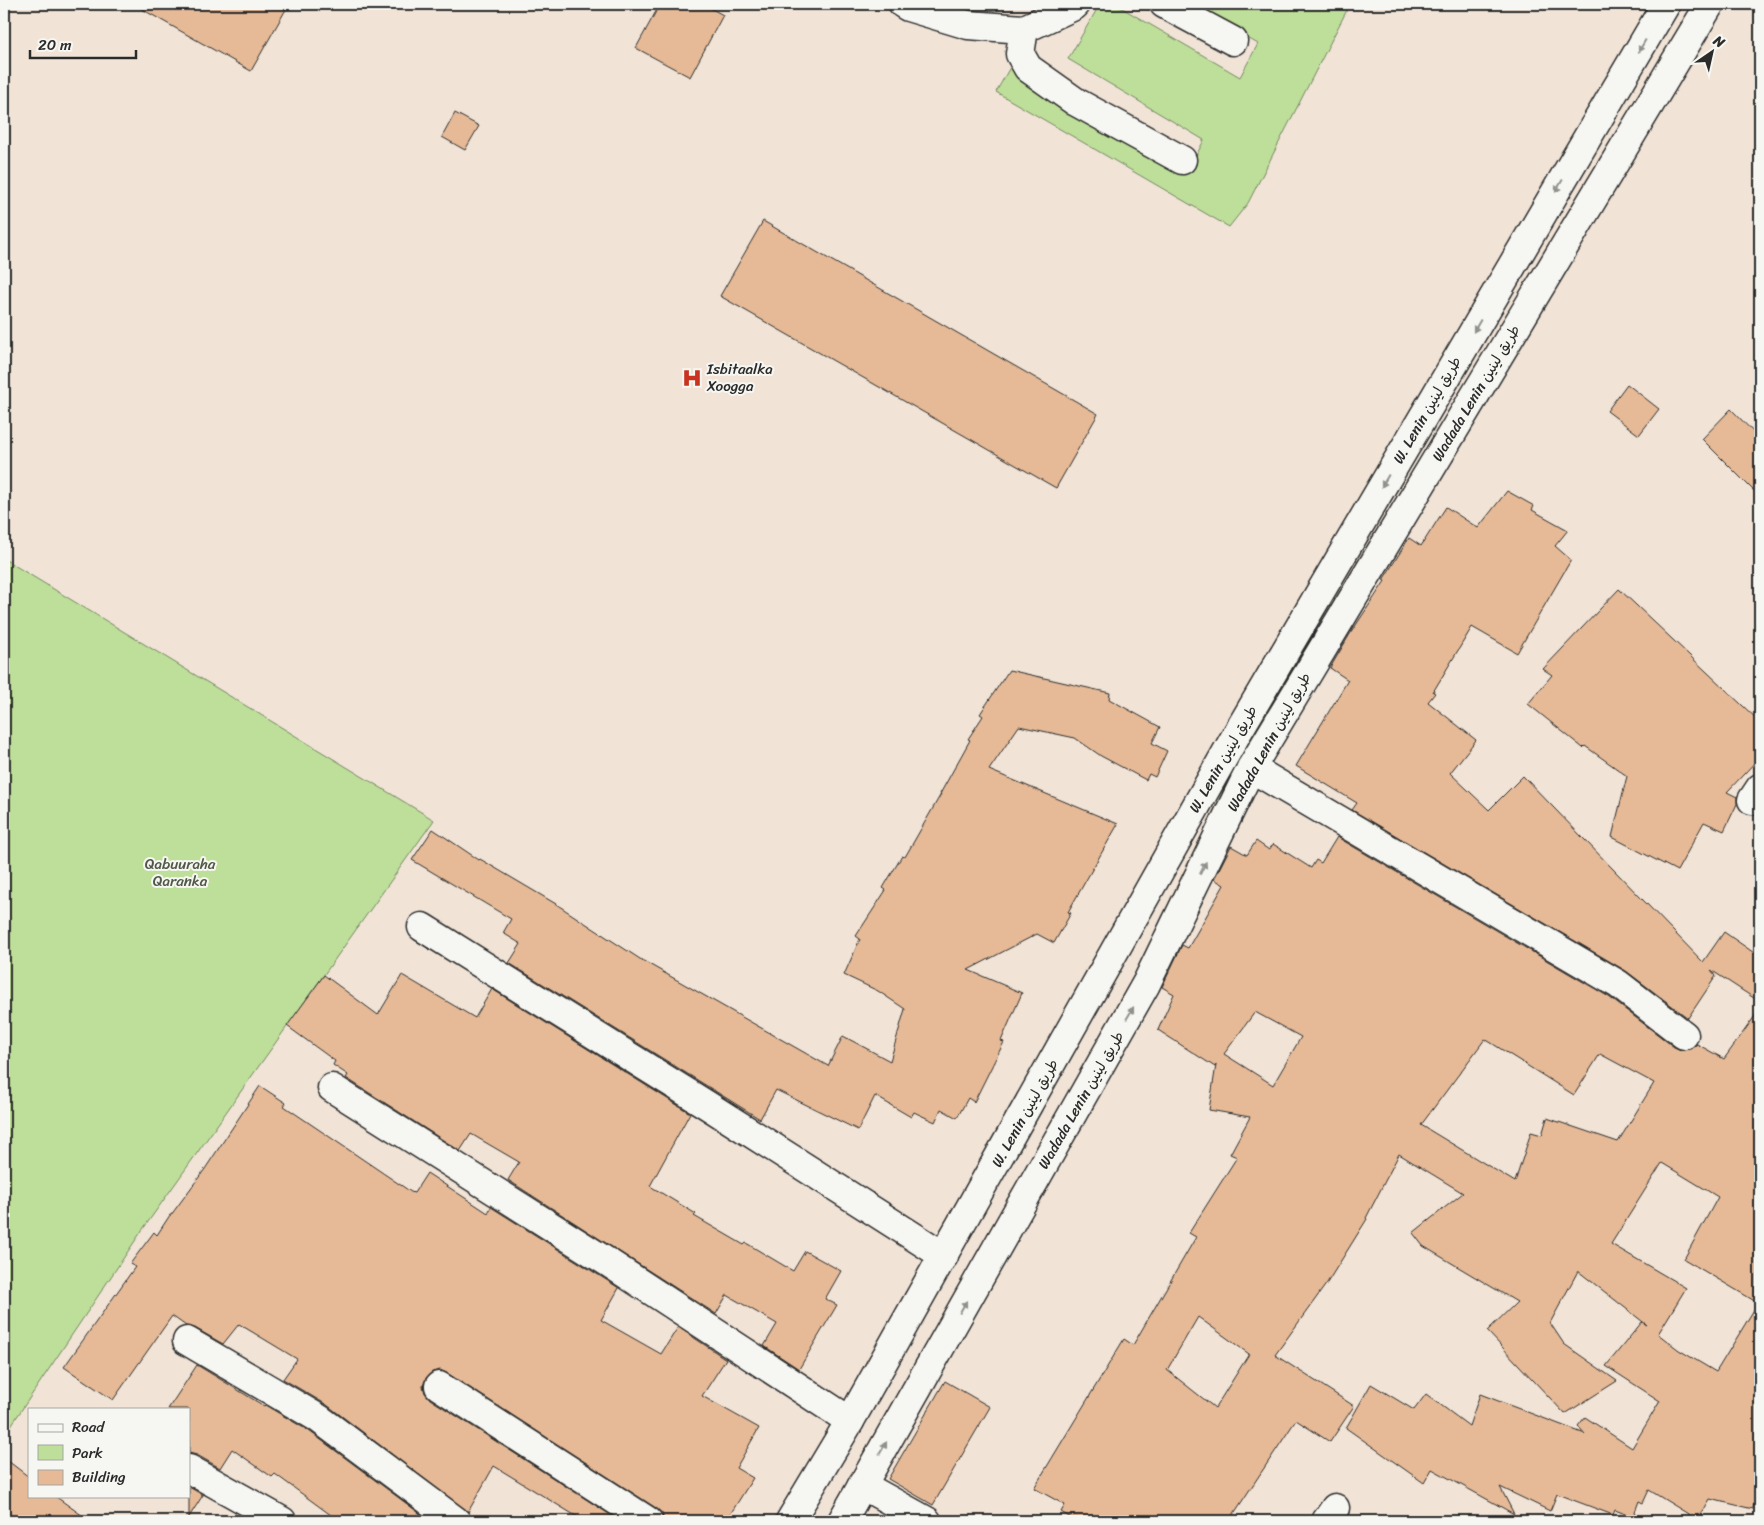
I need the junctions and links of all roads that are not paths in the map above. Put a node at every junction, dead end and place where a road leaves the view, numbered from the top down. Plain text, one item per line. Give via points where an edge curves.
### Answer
1 (903, 4) edge
2 (1076, 4) edge
3 (1164, 4) edge
4 (1666, 4) edge
5 (1710, 4) edge
6 (1024, 29) junction
7 (1234, 41) dead end
8 (1182, 160) dead end
9 (1251, 768) junction
10 (422, 928) dead end
11 (1684, 1035) dead end
12 (332, 1088) dead end
13 (944, 1256) junction
14 (187, 1341) dead end
15 (439, 1386) dead end
16 (850, 1421) junction
17 (190, 1470) edge
18 (862, 1485) junction
19 (282, 1521) edge
20 (456, 1521) edge
21 (648, 1521) edge
22 (790, 1521) edge
23 (842, 1521) edge
24 (927, 1521) edge

1 - 6 main road via 968,25
2 - 6 main road
3 - 7 main road
4 -> 13 main road, W. Lenin طريق لينين via 1239,730
5 - 9 main road, Wadada Lenin طريق لينين
6 - 8 main road via 1020,54 1028,68 1076,102
9 - 11 main road via 1618,984
18 -> 9 main road, Wadada Lenin طريق لينين via 1146,984
10 - 13 main road
12 - 16 main road via 618,1268
13 - 16 main road, W. Lenin طريق لينين
14 - 20 main road via 318,1418
15 - 21 main road
16 - 22 main road, W. Lenin طريق لينين
17 - 19 main road
18 - 23 main road, Wadada Lenin طريق لينين
18 - 24 main road

